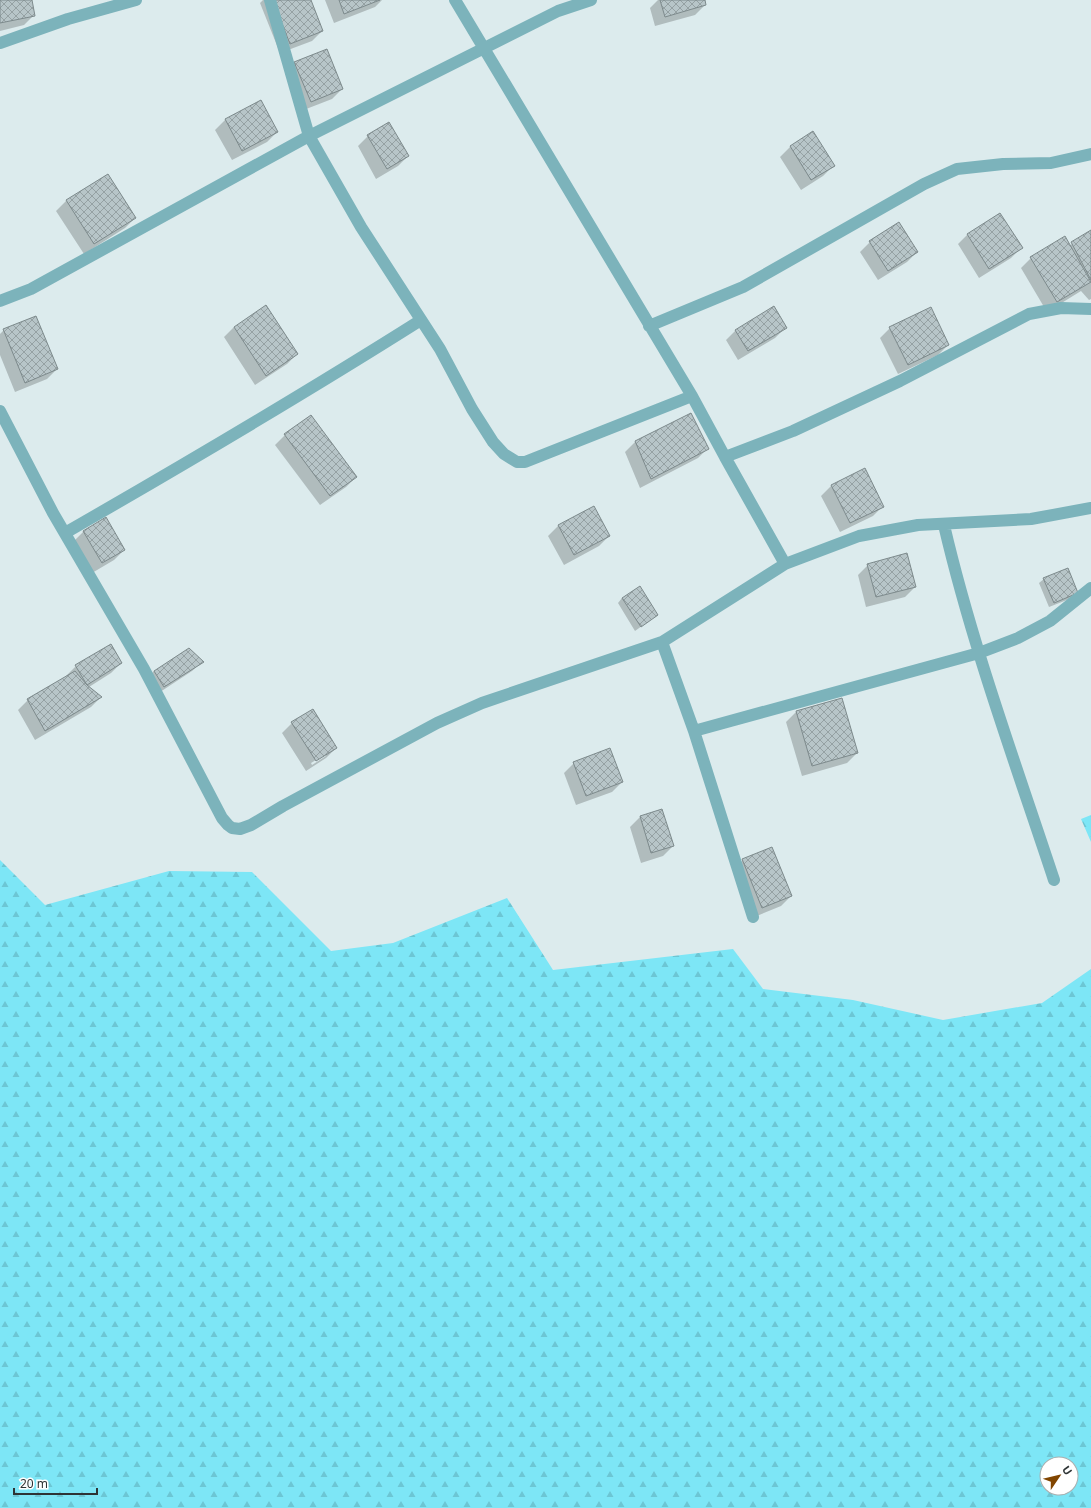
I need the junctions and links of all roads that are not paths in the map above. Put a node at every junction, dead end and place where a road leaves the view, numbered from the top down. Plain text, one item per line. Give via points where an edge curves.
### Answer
1 (136, 0) edge
2 (270, 0) edge
3 (455, 0) edge
4 (591, 0) edge
5 (0, 43) edge
6 (484, 48) junction
7 (309, 136) junction
8 (1091, 154) edge
9 (0, 301) edge
10 (1091, 309) edge
11 (421, 320) junction
12 (650, 326) junction
13 (692, 396) junction
14 (0, 411) edge
15 (725, 457) junction
16 (1091, 508) edge
17 (944, 525) junction
18 (65, 533) junction
19 (785, 564) junction
20 (1091, 588) edge
21 (662, 642) junction
22 (979, 653) junction
23 (694, 731) junction
24 (1054, 880) dead end
25 (753, 917) dead end

1 - 5 street via 68,19
2 - 7 street
3 - 6 street
4 - 6 street via 558,10
6 - 7 street
6 - 12 street
7 - 9 street via 31,289
7 - 11 street via 361,227
8 - 12 street via 1051,163 1003,164 957,169 924,184 743,287
10 - 15 street via 1061,308 1029,314 885,388 793,431
11 - 13 street via 493,442 504,454 517,462 525,462
11 - 18 street via 186,464
12 - 13 street
13 - 15 street
14 - 18 street
15 - 19 street
16 - 17 street via 1031,519
17 - 19 street via 918,525 859,536
17 - 22 street
18 - 21 street via 144,669 222,818 228,825 240,829 437,723 482,703
19 - 21 street
20 - 22 street via 1050,621 1018,638
21 - 23 street
22 - 23 street
22 - 24 street
23 - 25 street

